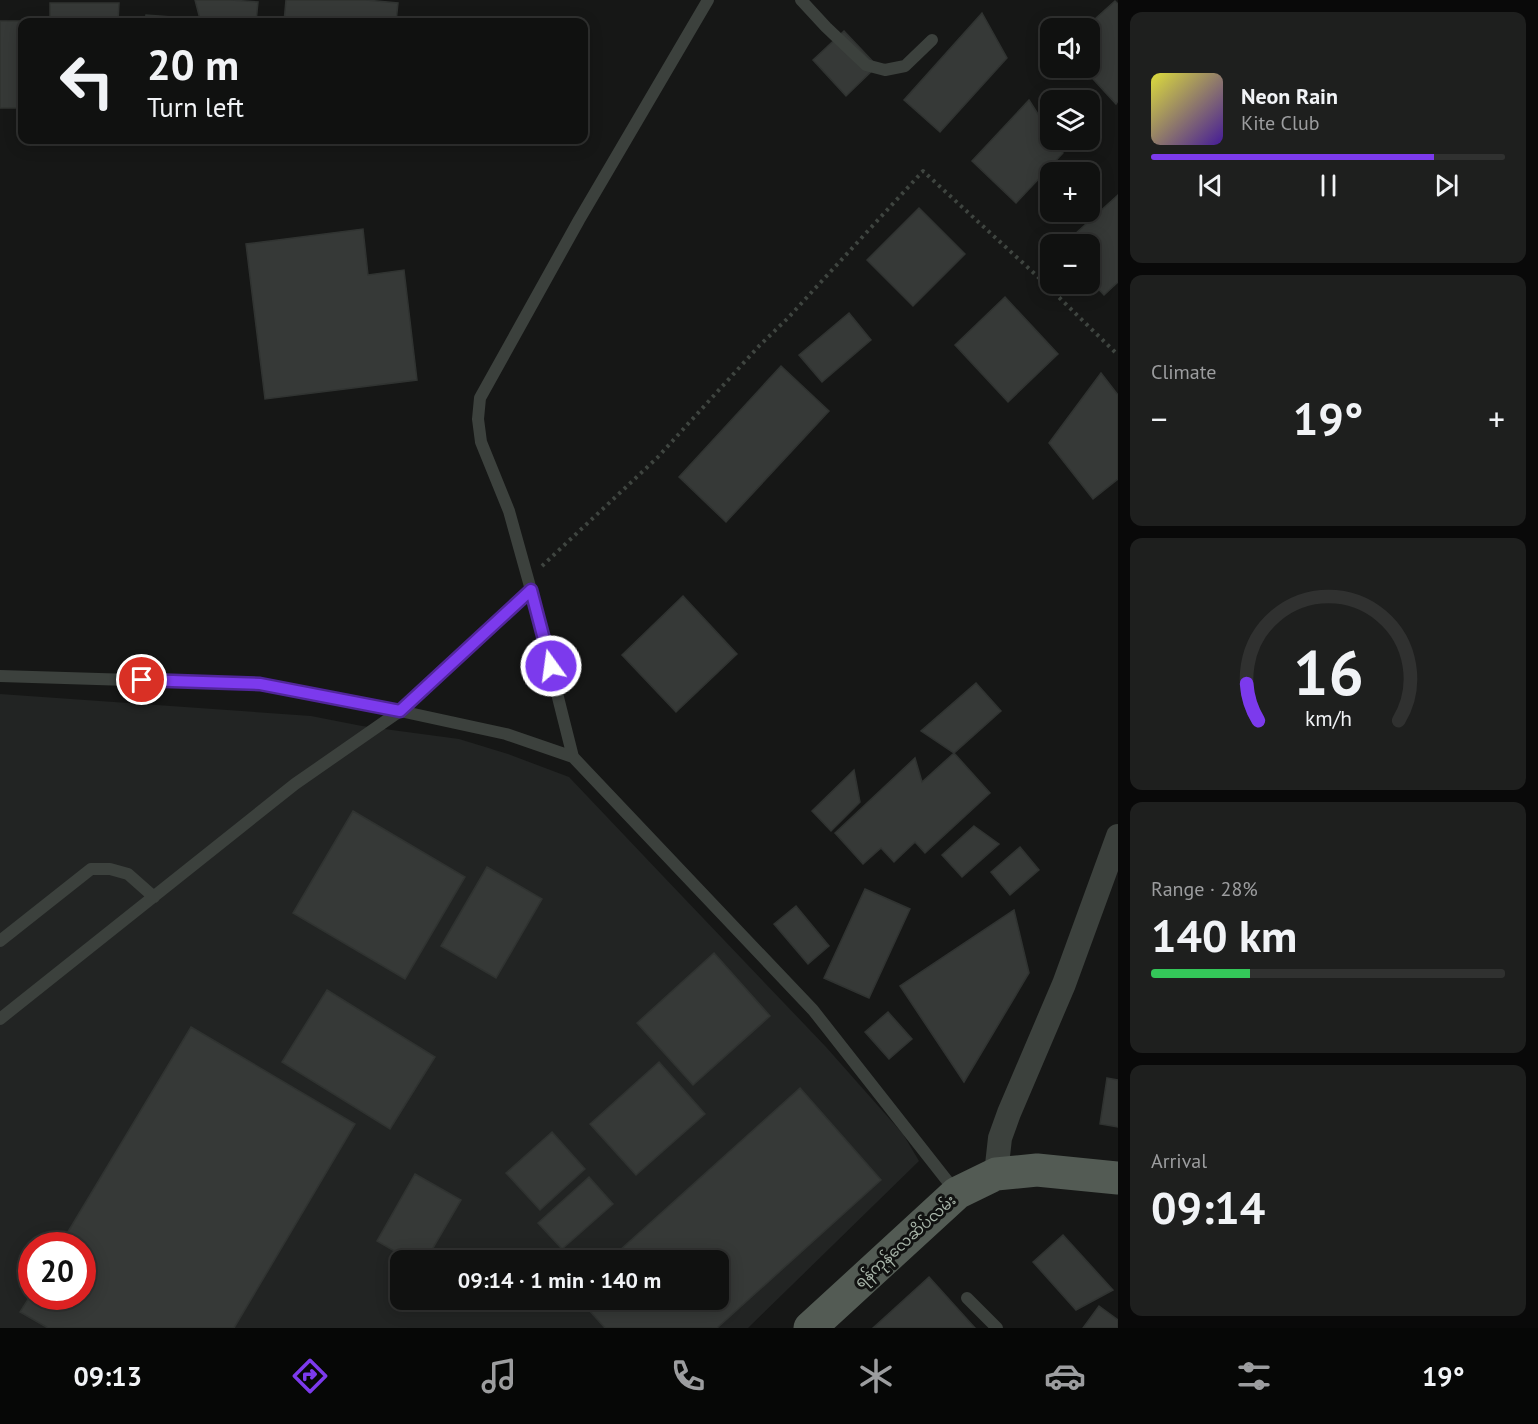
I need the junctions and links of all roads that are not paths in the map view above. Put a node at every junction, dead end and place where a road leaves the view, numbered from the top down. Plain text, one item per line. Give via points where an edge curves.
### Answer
1 (708, 0) edge
2 (801, 0) edge
3 (932, 40) dead end
4 (530, 585) junction
5 (0, 676) edge
6 (400, 711) junction
7 (573, 757) junction
8 (1118, 836) edge
9 (154, 897) junction
10 (0, 941) edge
11 (0, 1019) edge
12 (996, 1174) junction
13 (1118, 1179) edge
14 (957, 1193) junction
15 (967, 1298) dead end
16 (810, 1328) edge
17 (997, 1328) edge

1 - 4 lane via 480,398 481,442 509,511
2 - 3 lane via 866,64 885,70 905,66
4 - 6 lane
4 - 7 lane
5 - 6 lane via 260,684
6 - 7 lane via 506,734
6 - 9 lane via 294,784
7 - 14 lane via 813,1010
8 - 12 street via 1108,877 1009,1113 1000,1138
9 - 10 lane via 128,874 91,869
9 - 11 lane
12 - 13 main road, ရန်ကုန်လေဆိပ်လမ်း via 1037,1170
12 - 14 main road, ရန်ကုန်လေဆိပ်လမ်း
14 - 16 main road, ရန်ကုန်လေဆိပ်လမ်း
15 - 17 lane

